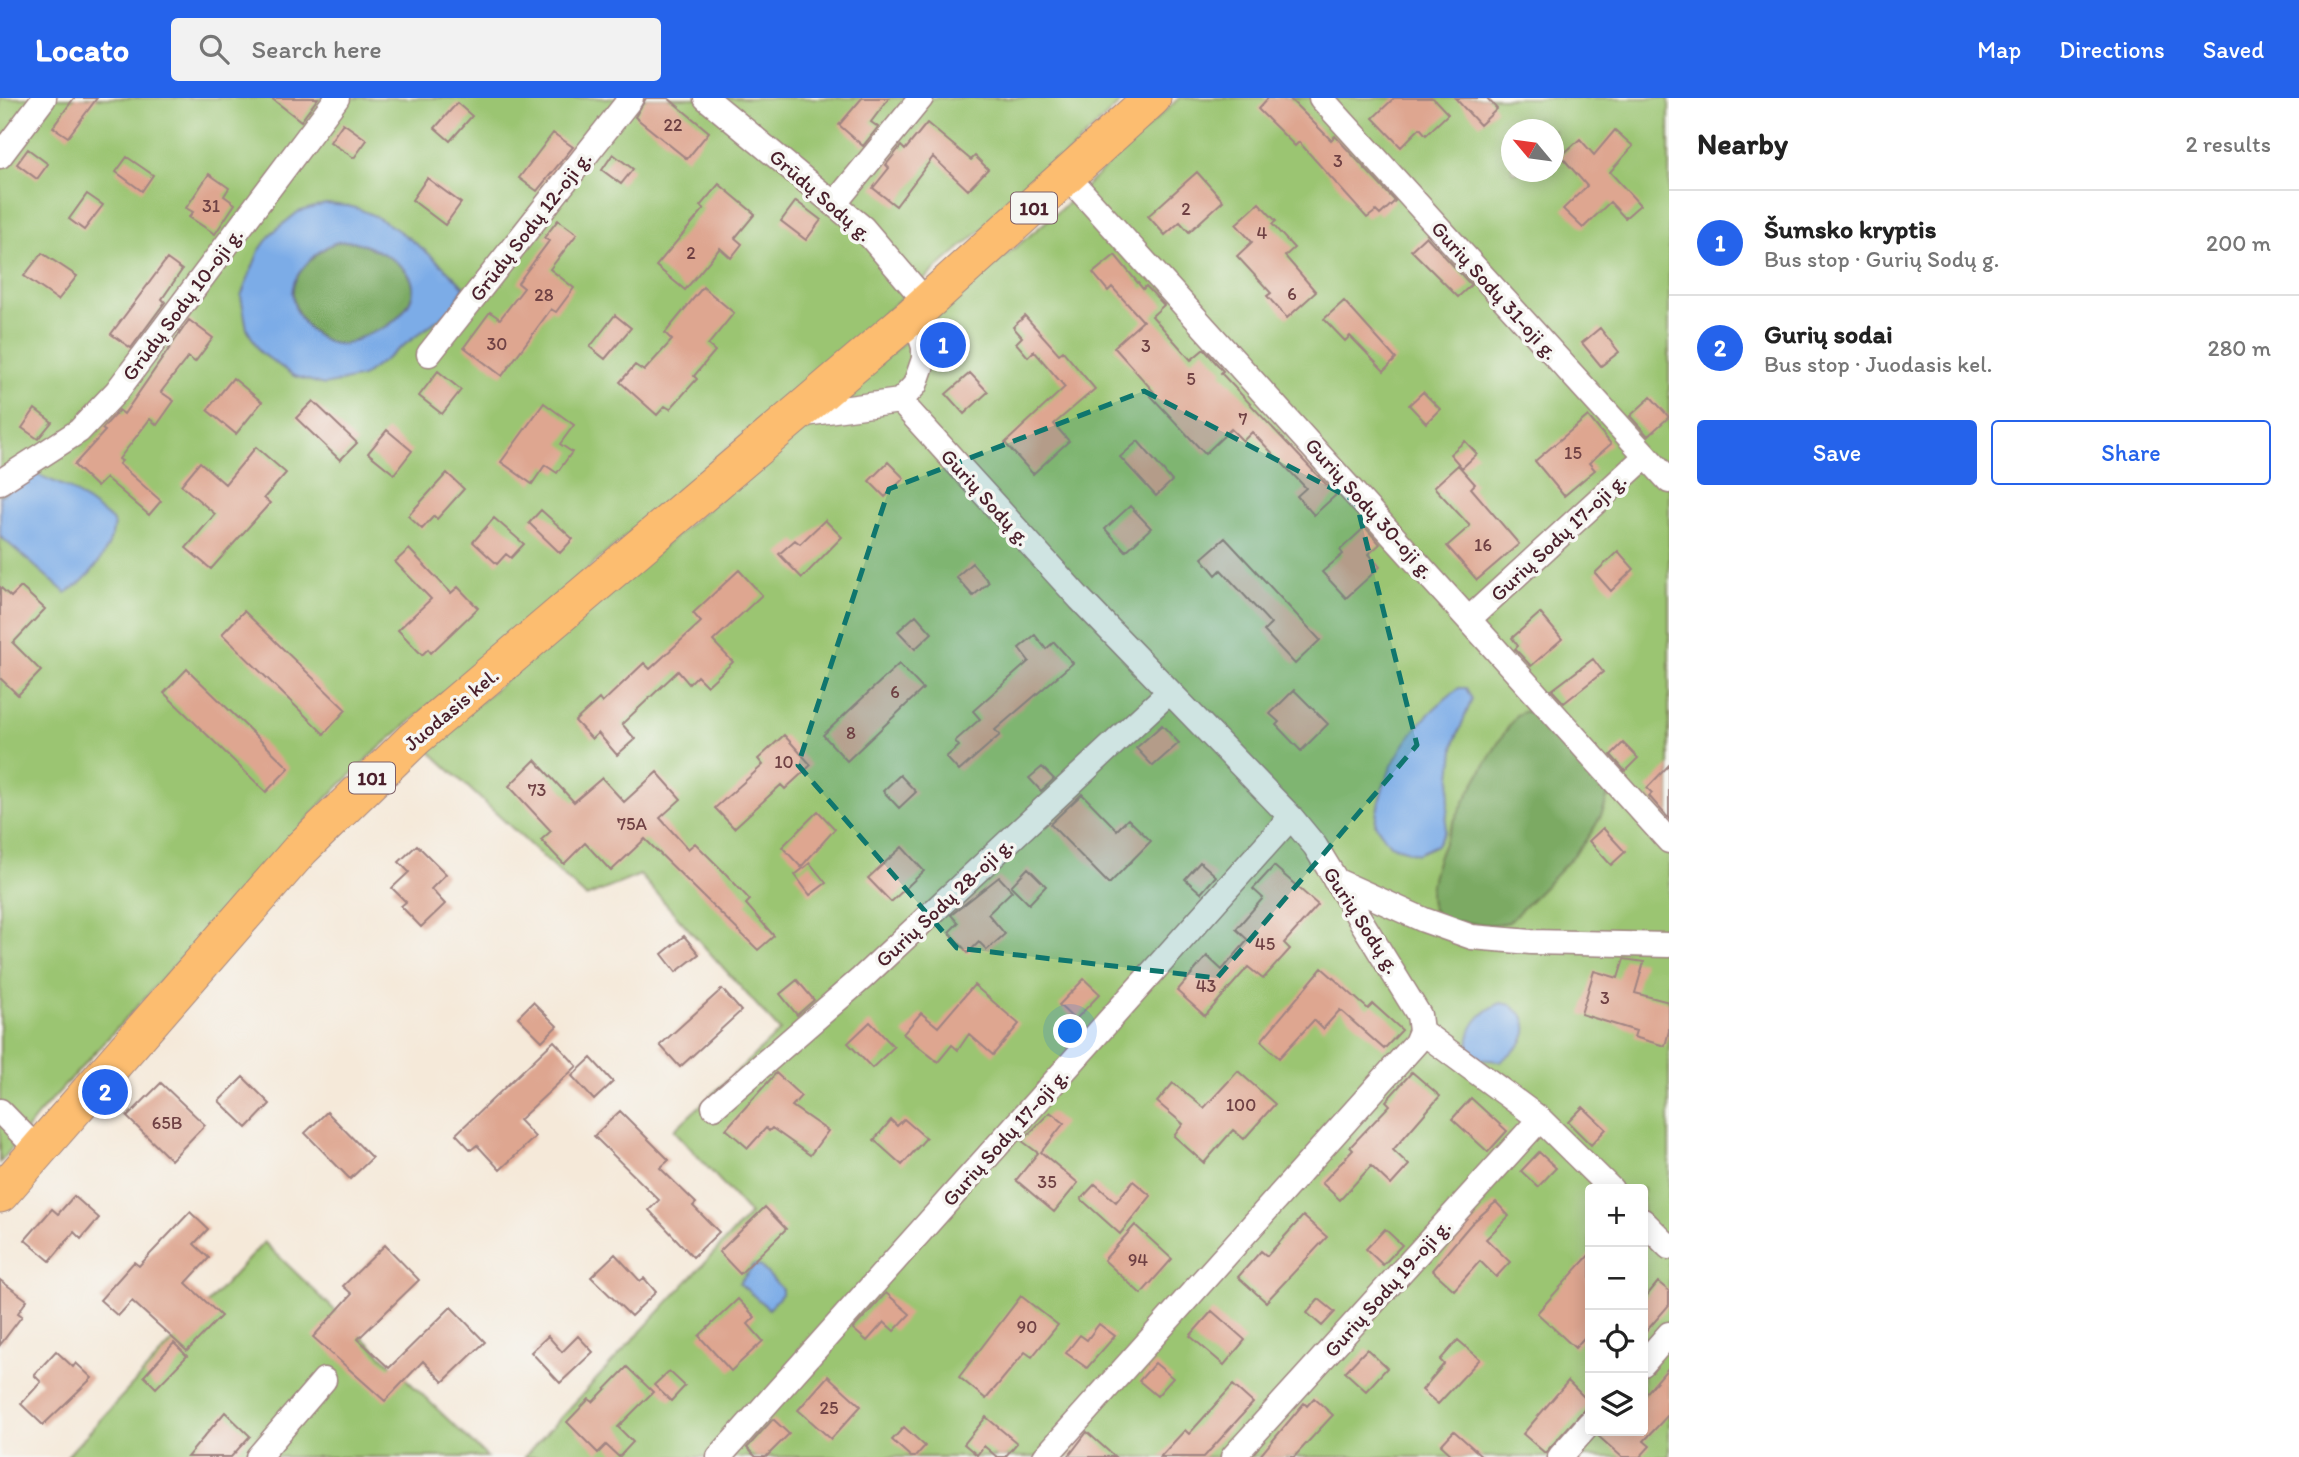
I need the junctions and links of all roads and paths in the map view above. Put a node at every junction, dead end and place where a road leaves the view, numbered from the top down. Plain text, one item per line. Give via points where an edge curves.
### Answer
1 (44, 98) edge
2 (337, 98) edge
3 (631, 98) edge
4 (706, 98) edge
5 (921, 98) edge
6 (1152, 98) edge
7 (1321, 98) edge
8 (0, 156) edge
9 (1069, 177) junction
10 (835, 203) junction
11 (920, 309) junction
12 (429, 354) dead end
13 (900, 401) junction
14 (796, 415) junction
15 (1646, 456) junction
16 (1669, 481) edge
17 (0, 482) edge
18 (1470, 618) junction
19 (1169, 692) junction
20 (1291, 817) junction
21 (1669, 841) edge
22 (1335, 880) junction
23 (1669, 946) edge
24 (1421, 1031) junction
25 (714, 1107) dead end
26 (0, 1111) edge
27 (1540, 1119) junction
28 (38, 1150) junction
29 (1606, 1184) edge
30 (0, 1194) edge
31 (1648, 1226) edge
32 (1669, 1247) edge
33 (1669, 1334) edge
34 (1648, 1358) edge
35 (324, 1380) dead end
36 (1585, 1429) edge
37 (258, 1457) edge
38 (719, 1457) edge
39 (1045, 1457) edge
40 (1233, 1457) edge
41 (1560, 1457) edge

1 - 8 street
2 - 17 street, Grūdų Sodų 10-oji g. via 103,407 79,431
3 - 12 street, Grūdų Sodų 12-oji g.
4 - 10 street, Grūdų Sodų g.
5 - 10 street
6 - 9 main road, 101
7 - 15 street, Gurių Sodų 31-oji g.
9 - 11 main road, 101
9 - 18 street, Gurių Sodų 30-oji g.
10 - 11 street, Grūdų Sodų g. via 863,228
11 - 13 street via 924,359 915,385
11 - 14 main road, 101
13 - 14 street
13 - 19 street, Gurių Sodų g.
14 - 28 main road, Juodasis kel. / 101 via 349,799
15 - 16 street, Gurių Sodų 31-oji g.
15 - 18 street, Gurių Sodų 17-oji g.
18 - 21 street, Gurių Sodų 30-oji g.
19 - 20 street, Gurių Sodų g.
19 - 25 street, Gurių Sodų 28-oji g. via 861,979
20 - 22 street, Gurių Sodų g.
20 - 38 street, Gurių Sodų 17-oji g.
22 - 23 street via 1472,937
22 - 24 street, Gurių Sodų g. via 1404,985 1419,1015
24 - 27 street
24 - 39 street via 1416,1043
26 - 28 street
27 - 29 street
27 - 40 street, Gurių Sodų 19-oji g.
28 - 30 main road, Juodasis kel. / 101
31 - 32 street
33 - 34 street
35 - 37 street
36 - 41 street

